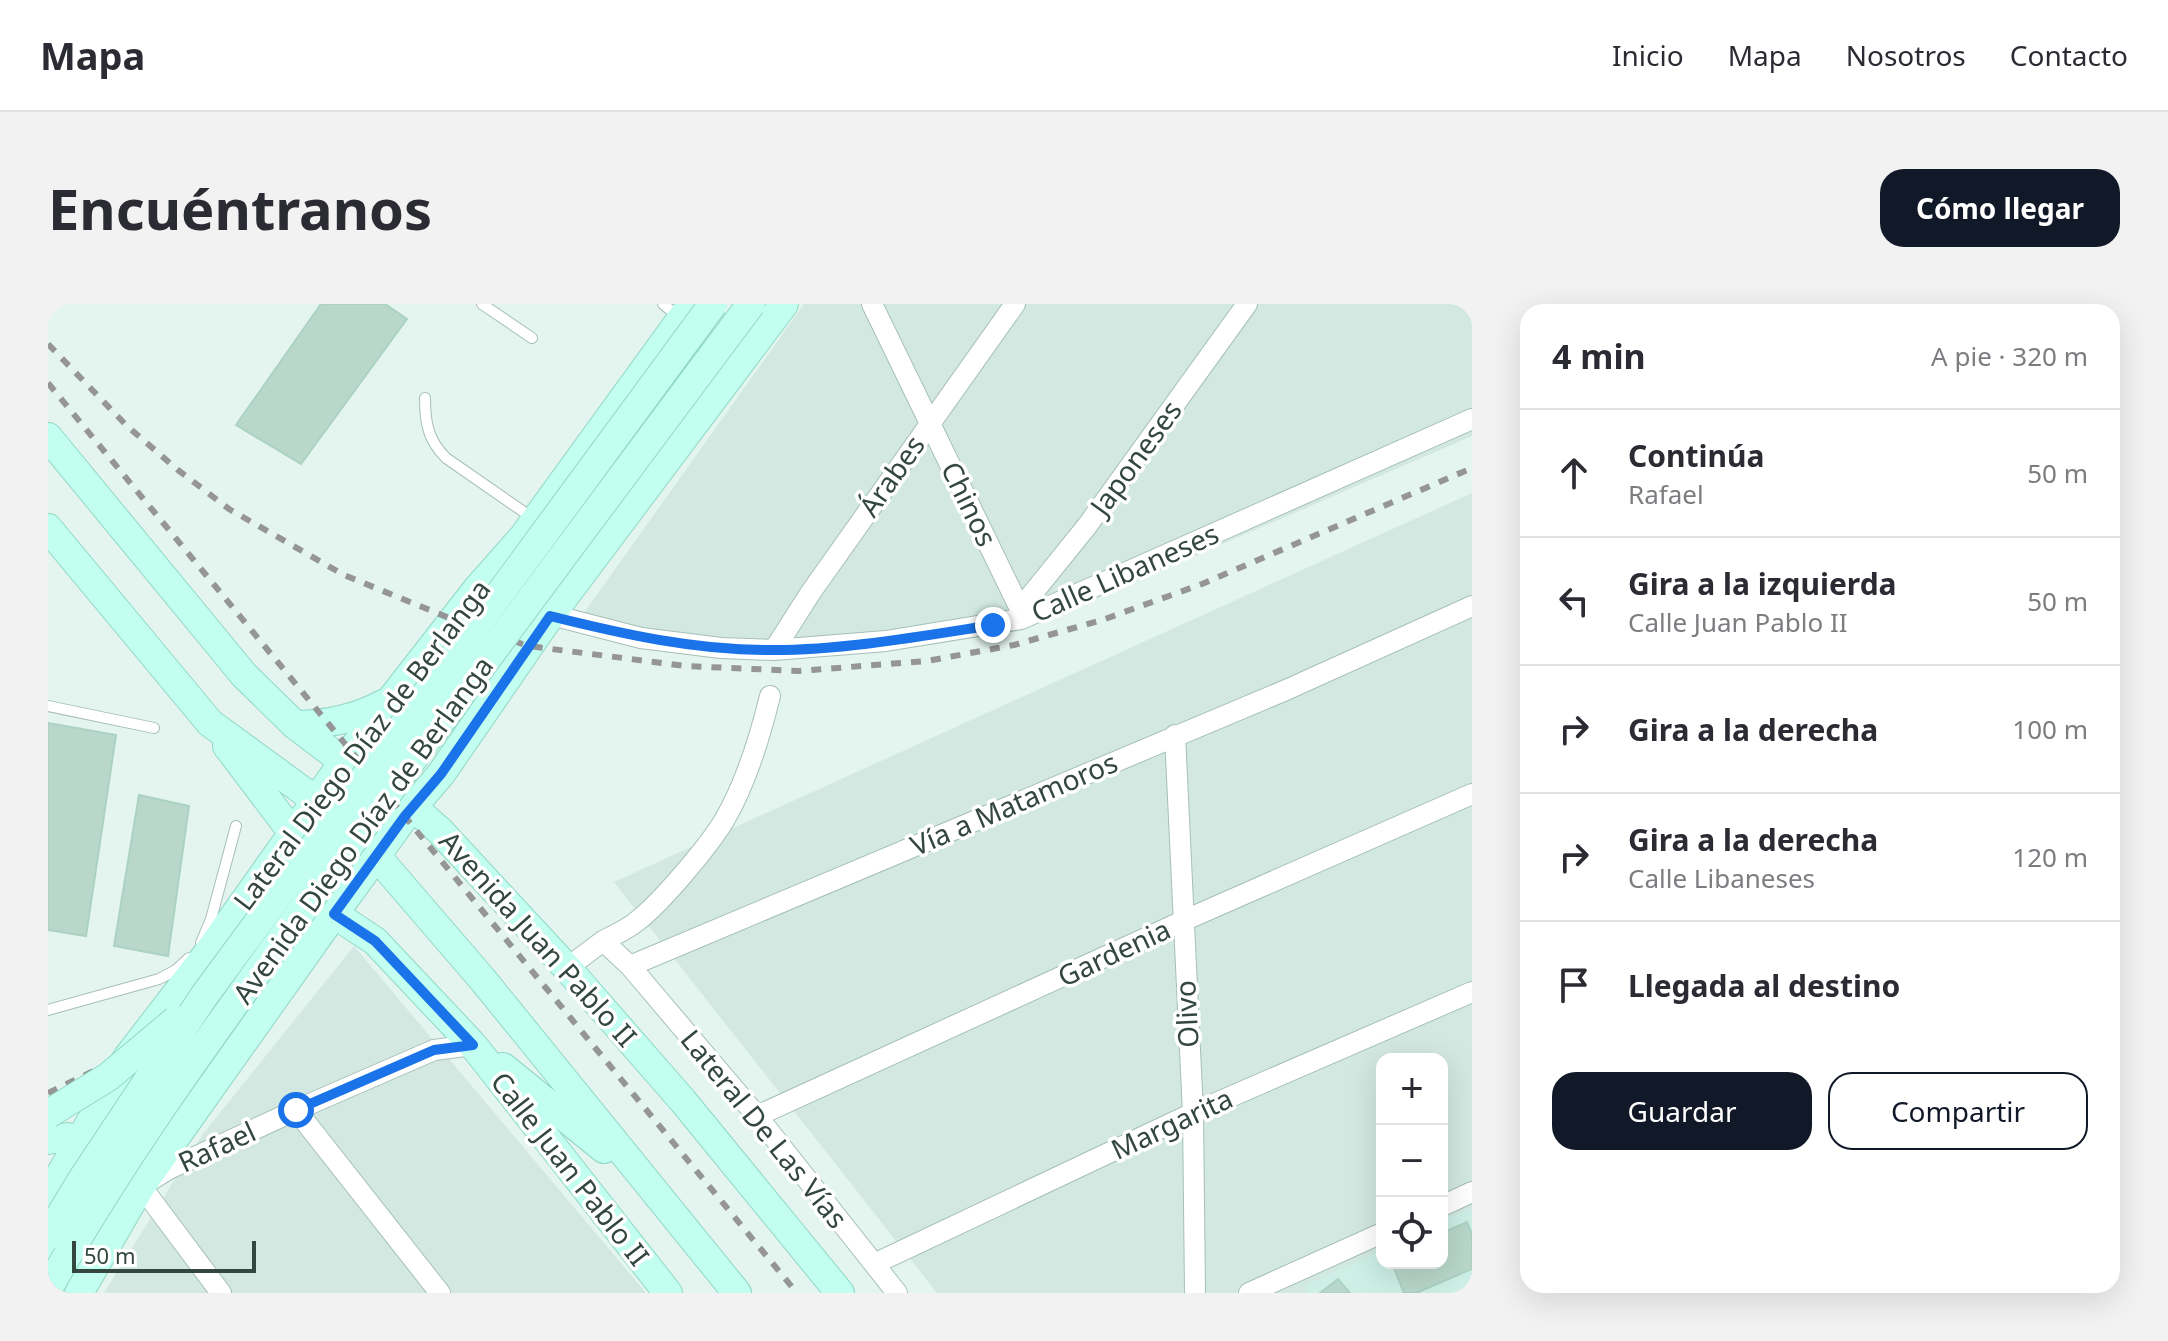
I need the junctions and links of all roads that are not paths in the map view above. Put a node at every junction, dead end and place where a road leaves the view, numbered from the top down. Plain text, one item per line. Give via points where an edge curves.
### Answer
1 (482, 304) edge
2 (713, 304) edge
3 (751, 304) edge
4 (784, 304) edge
5 (872, 304) edge
6 (1015, 304) edge
7 (1247, 304) edge
8 (679, 309) edge
9 (532, 338) dead end
10 (425, 398) dead end
11 (1472, 419) edge
12 (929, 422) junction
13 (48, 437) edge
14 (48, 528) edge
15 (529, 528) junction
16 (590, 565) junction
17 (477, 589) junction
18 (1472, 606) edge
19 (1021, 614) junction
20 (550, 616) junction
21 (774, 650) junction
22 (770, 696) dead end
23 (392, 699) junction
24 (48, 706) edge
25 (210, 723) junction
26 (295, 725) junction
27 (154, 728) dead end
28 (1175, 735) junction
29 (345, 760) junction
30 (441, 774) junction
31 (385, 793) junction
32 (1472, 794) edge
33 (316, 799) junction
34 (413, 807) junction
35 (236, 826) dead end
36 (440, 831) junction
37 (292, 832) junction
38 (378, 855) junction
39 (268, 865) junction
40 (320, 876) dead end
41 (307, 894) junction
42 (334, 914) junction
43 (1183, 921) junction
44 (603, 941) junction
45 (207, 954) junction
46 (630, 966) junction
47 (567, 968) junction
48 (259, 991) junction
49 (1472, 992) edge
50 (204, 996) junction
51 (48, 1010) edge
52 (201, 1045) dead end
53 (473, 1045) junction
54 (127, 1058) junction
55 (205, 1096) junction
56 (296, 1110) junction
57 (1193, 1113) junction
58 (757, 1116) junction
59 (48, 1132) edge
60 (81, 1139) junction
61 (630, 1163) junction
62 (110, 1182) junction
63 (141, 1186) junction
64 (1472, 1192) edge
65 (49, 1194) edge
66 (1448, 1203) edge
67 (48, 1236) edge
68 (1376, 1236) edge
69 (48, 1250) edge
70 (874, 1264) junction
71 (48, 1289) edge
72 (81, 1289) edge
73 (221, 1293) edge
74 (440, 1293) edge
75 (668, 1293) edge
76 (737, 1293) edge
77 (840, 1293) edge
78 (897, 1293) edge
79 (1195, 1293) edge
80 (1249, 1293) edge

1 - 9 lane
2 - 50 main road, Avenida Diego Díaz de Berlanga, bridge
3 - 71 main road, Avenida Diego Díaz de Berlanga, bridge via 158,1109
4 - 16 main road
5 - 12 street, Chinos
6 - 12 street, Árabes
7 - 19 street, Japoneses
8 - 15 main road, Lateral Diego Díaz de Berlanga
10 - 15 lane via 425,422 436,448
11 - 19 street, Calle Libaneses
12 - 19 street, Chinos
12 - 21 street, Árabes
13 - 26 main road, Avenida Juan Pablo II via 244,675
14 - 25 main road
15 - 16 main road via 521,570 536,587 564,585
15 - 17 main road, Lateral Diego Díaz de Berlanga
16 - 20 main road
17 - 20 street, Calle Libaneses
17 - 23 main road, Lateral Diego Díaz de Berlanga
18 - 28 street, Vía a Matamoros
19 - 21 street, Calle Libaneses via 886,641
20 - 21 street, Calle Libaneses via 641,638
20 - 30 main road
22 - 44 street via 725,819 646,912
23 - 26 main road via 348,720
23 - 29 main road, Lateral Diego Díaz de Berlanga
23 - 31 main road
24 - 27 lane
25 - 33 main road
25 - 37 main road
26 - 29 main road, Avenida Juan Pablo II
28 - 43 street, Olivo
28 - 46 street, Vía a Matamoros
29 - 31 main road, Avenida Juan Pablo II
29 - 33 main road, Lateral Diego Díaz de Berlanga
30 - 34 main road
30 - 36 main road
31 - 34 main road, Avenida Juan Pablo II
31 - 38 main road
32 - 43 street, Gardenia
33 - 37 main road, Lateral Diego Díaz de Berlanga
33 - 38 main road
34 - 36 main road, Avenida Juan Pablo II
34 - 38 main road
35 - 51 lane via 211,919 188,959 159,979
36 - 47 main road, Avenida Juan Pablo II
37 - 39 main road, Lateral Diego Díaz de Berlanga
38 - 42 main road
38 - 61 main road
39 - 41 lane
39 - 45 main road, Lateral Diego Díaz de Berlanga
40 - 41 lane
41 - 42 lane
41 - 48 lane
42 - 48 main road
42 - 53 main road, Calle Juan Pablo II via 375,941
43 - 57 street, Olivo
43 - 58 street, Gardenia
44 - 46 street
44 - 47 street
45 - 48 lane
45 - 54 main road, Lateral Diego Díaz de Berlanga
46 - 58 street, Lateral De Las Vías
47 - 77 main road, Avenida Juan Pablo II
48 - 52 lane
48 - 55 main road
49 - 57 street, Margarita
50 - 59 main road, bridge
50 - 67 main road, Avenida Diego Díaz de Berlanga, bridge
53 - 56 street, Rafael via 434,1050
53 - 61 main road via 596,1144
53 - 75 main road, Calle Juan Pablo II
54 - 55 main road
54 - 60 main road, Lateral Diego Díaz de Berlanga
55 - 63 main road
56 - 63 street, Rafael
56 - 74 street
57 - 70 street, Margarita
57 - 79 street, Olivo
58 - 70 street, Lateral De Las Vías
59 - 60 main road
60 - 62 main road via 88,1166
60 - 63 main road via 114,1153
60 - 65 main road, Lateral Diego Díaz de Berlanga
61 - 76 main road
62 - 63 main road
62 - 65 main road
63 - 72 main road
63 - 73 street
64 - 66 street
68 - 80 street
69 - 72 main road via 73,1264
70 - 78 street, Lateral De Las Vías

